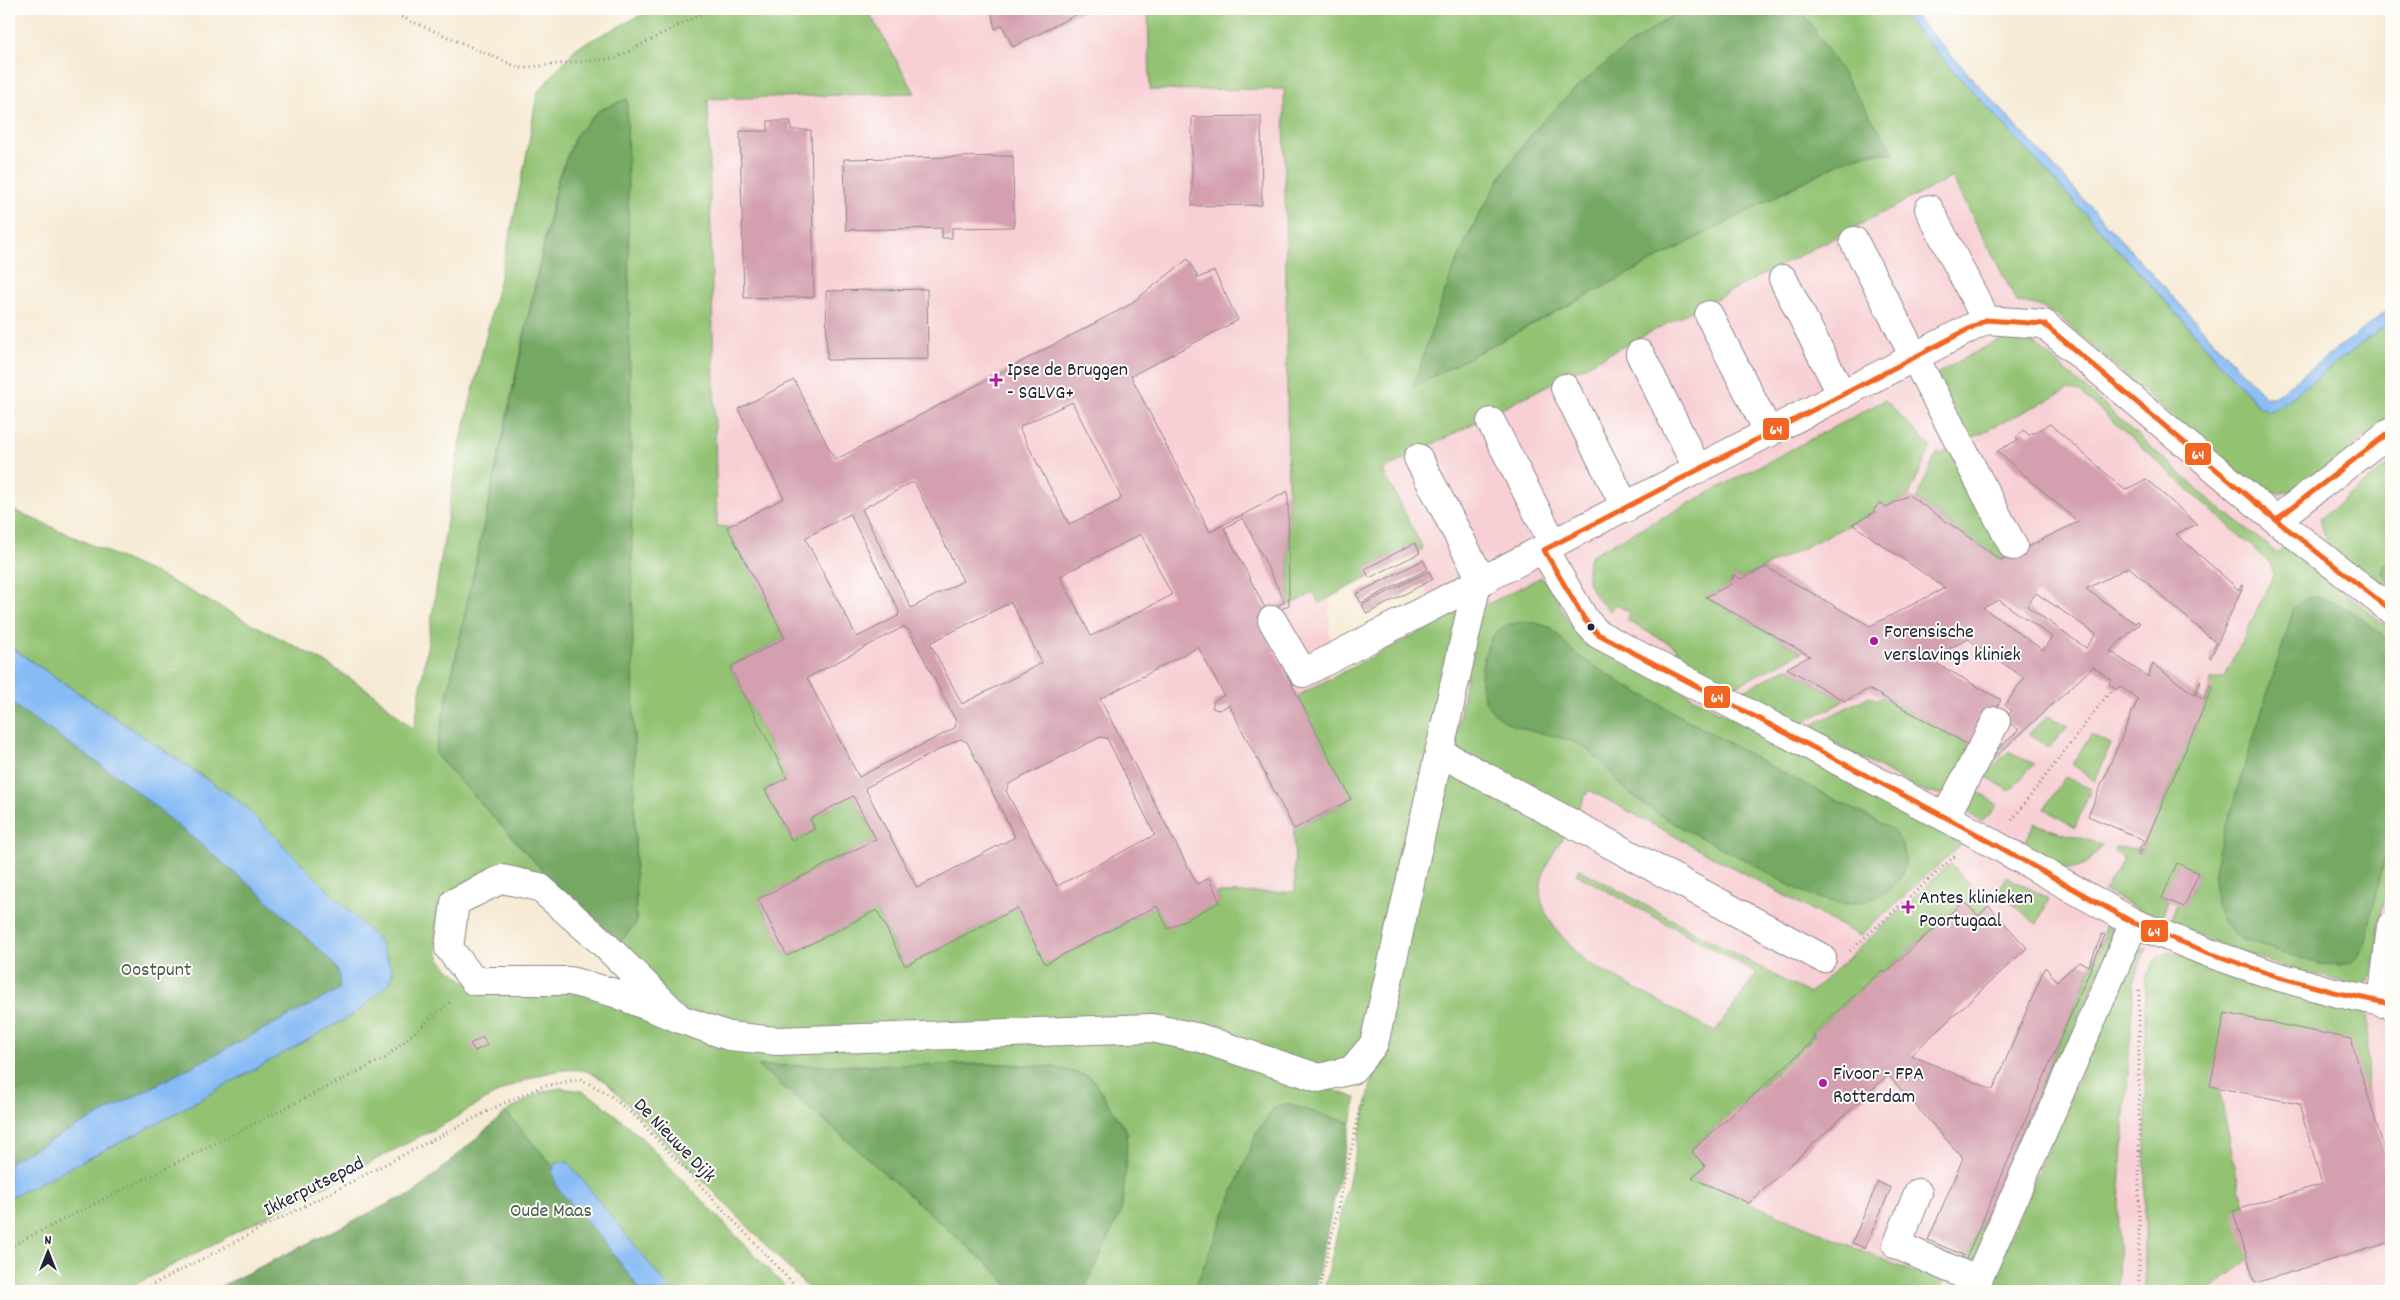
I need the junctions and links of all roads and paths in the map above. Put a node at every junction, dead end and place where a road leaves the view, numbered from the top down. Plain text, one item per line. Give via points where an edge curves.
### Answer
1 (383, 9) edge
2 (710, 9) edge
3 (1929, 209) dead end
4 (1854, 241) dead end
5 (1783, 279) dead end
6 (1709, 315) dead end
7 (1986, 320) junction
8 (1640, 354) dead end
9 (1914, 358) junction
10 (1565, 388) dead end
11 (1842, 395) junction
12 (1491, 422) dead end
13 (2391, 431) edge
14 (1769, 433) junction
15 (1418, 458) dead end
16 (1698, 470) junction
17 (1626, 508) junction
18 (2276, 520) junction
19 (2013, 546) dead end
20 (1549, 548) junction
21 (1479, 582) junction
22 (2391, 610) edge
23 (1272, 620) dead end
24 (2112, 689) dead end
25 (1996, 722) dead end
26 (1440, 752) junction
27 (1945, 817) junction
28 (1986, 840) junction
29 (2134, 923) junction
30 (2391, 927) edge
31 (1822, 958) joint
32 (474, 981) junction
33 (2139, 982) dead end
34 (2387, 1004) edge
35 (680, 1020) junction
36 (1364, 1092) dead end
37 (500, 1105) joint
38 (1918, 1193) dead end
39 (9, 1247) edge
40 (1975, 1286) edge
41 (140, 1291) edge
42 (800, 1291) edge
43 (1319, 1291) edge
44 (2139, 1291) edge

1 - 2 path via 520,68 616,58
3 - 7 street
4 - 9 street
5 - 11 street
6 - 14 street
7 - 9 street
7 - 18 street via 2044,324
8 - 16 street
9 - 11 street
9 - 19 street
10 - 17 street
11 - 14 street
12 - 20 street
13 - 18 street
14 - 16 street
15 - 21 street
16 - 17 street
17 - 20 street
18 - 22 street
20 - 21 street
20 - 27 street via 1585,620 1598,634
21 - 23 street via 1303,673
21 - 26 street
24 - 28 path
25 - 27 street
26 - 31 street
26 - 35 street via 1374,1044 1352,1070 1319,1078 1200,1038 1152,1028 777,1041 729,1036
27 - 28 street
28 - 29 street
28 - 31 path via 1835,965
29 - 34 street via 2276,976
29 - 40 street
30 - 34 street
32 - 35 street via 570,981 615,993
32 - 35 street via 449,948 455,902 502,880 511,881 539,887 603,943
32 - 39 path via 385,1058
33 - 44 path
36 - 43 path
37 - 41 path, Ikkerputsepad
37 - 42 path, De Nieuwe Dijk via 541,1087 580,1079 608,1094 635,1116
38 - 40 street via 1897,1245

